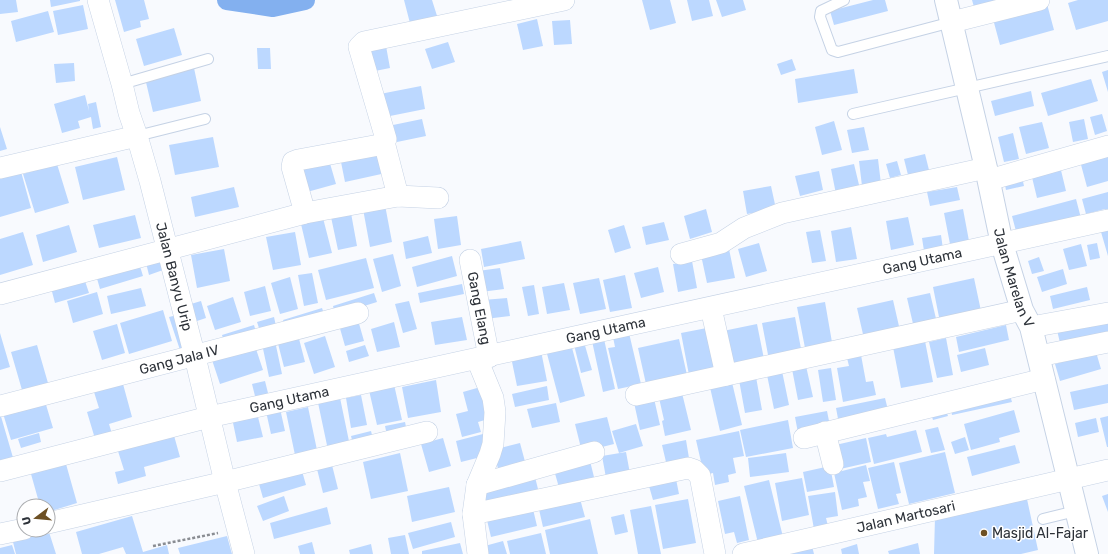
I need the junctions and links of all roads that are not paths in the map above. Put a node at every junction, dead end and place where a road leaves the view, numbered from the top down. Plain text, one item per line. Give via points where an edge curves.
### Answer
1 (98, 0) edge
2 (564, 0) edge
3 (844, 0) edge
4 (946, 0) edge
5 (1039, 0) edge
6 (952, 22) junction
7 (1108, 56) edge
8 (208, 59) dead end
9 (122, 84) junction
10 (968, 87) junction
11 (853, 114) dead end
12 (205, 119) dead end
13 (137, 136) junction
14 (384, 142) junction
15 (1108, 146) edge
16 (0, 168) edge
17 (988, 174) junction
18 (398, 196) junction
19 (438, 198) dead end
20 (305, 213) junction
21 (1108, 220) edge
22 (1002, 244) junction
23 (168, 248) junction
24 (681, 254) dead end
25 (470, 260) dead end
26 (0, 294) edge
27 (711, 308) junction
28 (358, 313) dead end
29 (1108, 313) edge
30 (1026, 318) junction
31 (1108, 342) edge
32 (1039, 356) junction
33 (195, 357) junction
34 (483, 358) junction
35 (726, 375) junction
36 (1044, 378) junction
37 (636, 395) dead end
38 (0, 406) edge
39 (209, 417) junction
40 (426, 432) dead end
41 (825, 432) junction
42 (804, 438) dead end
43 (594, 452) dead end
44 (833, 464) dead end
45 (1108, 470) edge
46 (0, 471) edge
47 (1069, 480) junction
48 (225, 482) junction
49 (478, 484) junction
50 (1076, 511) junction
51 (474, 514) junction
52 (1043, 519) dead end
53 (56, 521) edge
54 (16, 531) edge
55 (0, 534) edge
56 (780, 550) edge
57 (244, 554) edge
58 (478, 554) edge
59 (716, 554) edge
60 (743, 554) edge
61 (1087, 554) edge

1 - 9 street, Jalan Banyu Urip
2 - 14 street via 364,42 359,47 386,139
3 - 6 lane via 821,11 820,16 832,50 838,52
4 - 6 street, Jalan Marelan V
5 - 6 street
6 - 10 street, Jalan Marelan V
7 - 10 lane
8 - 9 lane
9 - 13 street, Jalan Banyu Urip
10 - 11 lane
10 - 17 street, Jalan Marelan V
12 - 13 lane
13 - 16 street
13 - 23 street, Jalan Banyu Urip
14 - 18 street
14 - 20 street via 293,162 292,167
15 - 17 street
17 - 22 street, Jalan Marelan V
17 - 24 street via 782,213 744,228 722,243
18 - 19 street
18 - 20 street
20 - 23 street
21 - 22 street, Gang Utama
22 - 27 street, Gang Utama
22 - 30 street, Jalan Marelan V
23 - 26 street
23 - 33 street, Jalan Banyu Urip
25 - 34 street, Gang Elang
27 - 34 street, Gang Utama
27 - 35 street
28 - 33 street, Gang Jala IV
29 - 30 street
30 - 32 street, Jalan Marelan V
30 - 35 street
31 - 32 street
32 - 36 street, Jalan Marelan V
33 - 38 street, Gang Jala IV
33 - 39 street, Jalan Banyu Urip
34 - 39 street, Gang Utama
34 - 49 street, Gang Elang via 495,412 493,444
35 - 37 street
36 - 41 street
36 - 47 street, Jalan Marelan V
39 - 46 street, Gang Utama
39 - 48 street, Jalan Banyu Urip
40 - 48 street
41 - 42 street
41 - 44 street
43 - 49 street
45 - 47 street, Jalan Martosari
47 - 50 street, Jalan Marelan V
47 - 56 street, Jalan Martosari
48 - 53 street
48 - 57 street, Jalan Banyu Urip
49 - 51 street, Gang Elang
50 - 52 lane
50 - 61 street, Jalan Marelan V
51 - 58 street, Gang Elang
51 - 59 street via 688,468 700,476
54 - 55 street
56 - 60 street, Jalan Martosari

